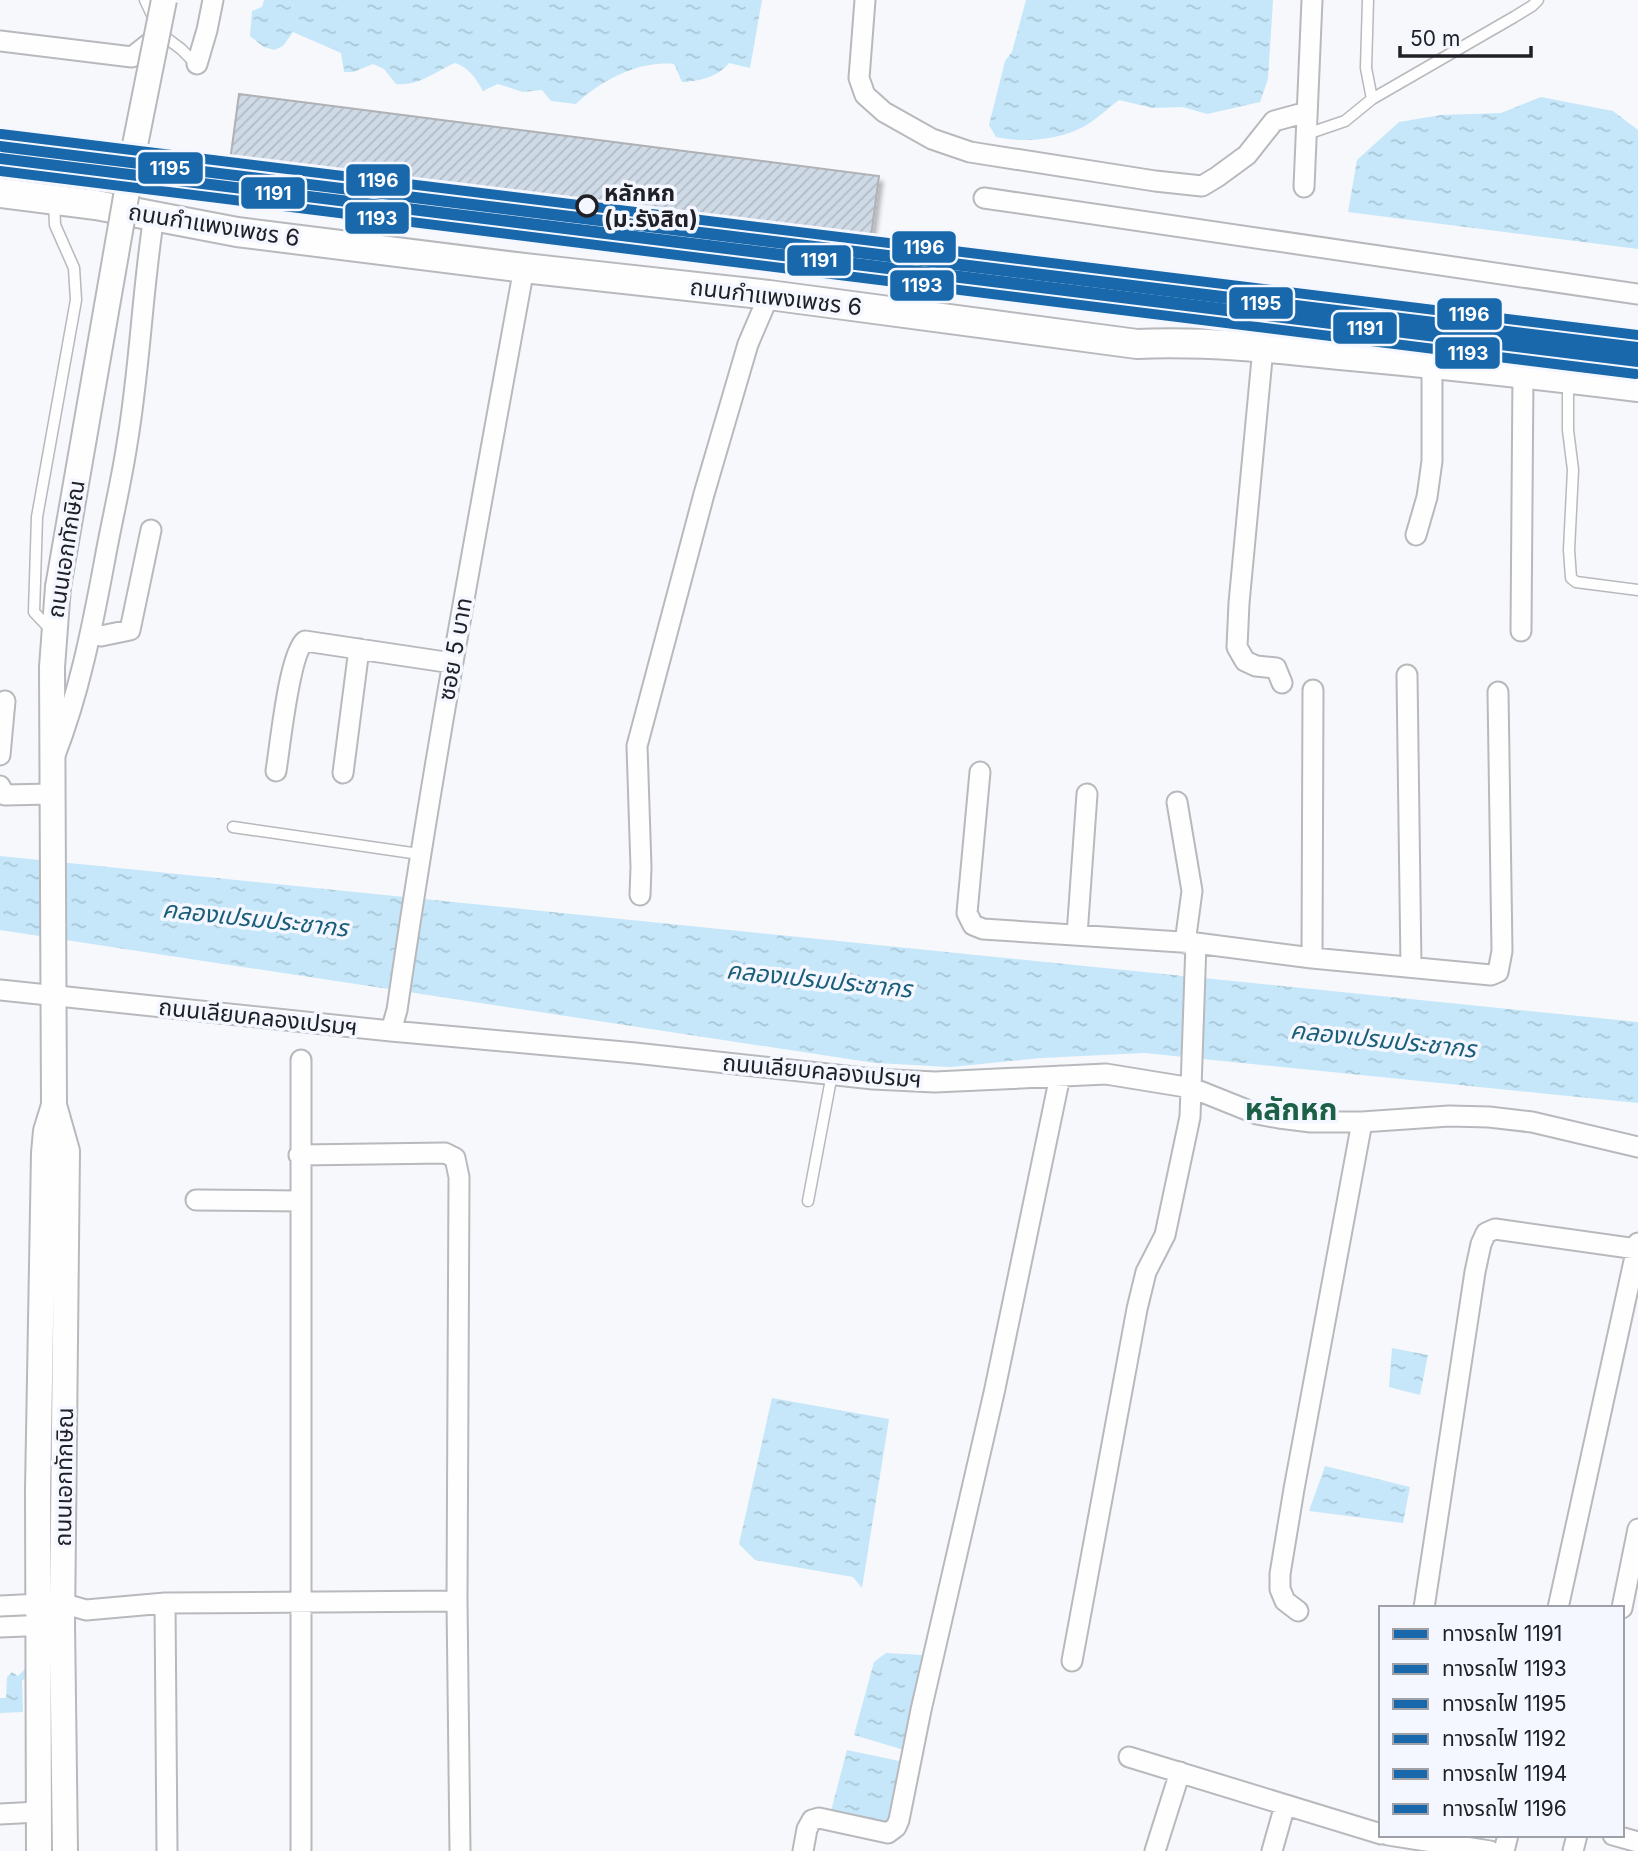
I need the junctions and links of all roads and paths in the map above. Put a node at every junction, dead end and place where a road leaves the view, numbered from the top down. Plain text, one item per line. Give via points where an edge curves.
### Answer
1 (145, 0) edge
2 (164, 0) edge
3 (213, 0) edge
4 (865, 0) edge
5 (1312, 0) edge
6 (1368, 0) edge
7 (1538, 0) edge
8 (161, 34) junction
9 (0, 41) edge
10 (197, 64) joint
11 (1372, 99) junction
12 (1307, 112) junction
13 (1307, 134) junction
14 (1304, 187) dead end
15 (0, 193) edge
16 (984, 198) dead end
17 (54, 200) junction
18 (155, 216) junction
19 (524, 268) junction
20 (1638, 293) edge
21 (769, 295) junction
22 (1263, 348) junction
23 (1432, 363) junction
24 (1524, 373) junction
25 (1568, 378) junction
26 (1638, 387) edge
27 (151, 530) dead end
28 (1416, 535) dead end
29 (1638, 590) edge
30 (1521, 631) dead end
31 (53, 633) junction
32 (90, 634) junction
33 (359, 649) junction
34 (452, 663) junction
35 (1407, 675) dead end
36 (1282, 683) dead end
37 (1313, 690) dead end
38 (1498, 692) dead end
39 (5, 701) dead end
40 (0, 755) edge
41 (51, 765) junction
42 (276, 771) dead end
43 (980, 772) dead end
44 (343, 773) dead end
45 (2, 792) edge
46 (51, 794) junction
47 (1087, 794) dead end
48 (1177, 802) dead end
49 (233, 827) dead end
50 (419, 854) junction
51 (640, 895) dead end
52 (1077, 935) junction
53 (1193, 947) junction
54 (1312, 958) junction
55 (1410, 967) junction
56 (0, 990) edge
57 (55, 995) junction
58 (391, 1031) junction
59 (301, 1059) dead end
60 (832, 1074) junction
61 (1060, 1076) junction
62 (1192, 1088) junction
63 (1362, 1122) junction
64 (1638, 1147) edge
65 (299, 1155) junction
66 (196, 1200) dead end
67 (301, 1201) junction
68 (808, 1201) dead end
69 (1637, 1246) edge
70 (1638, 1529) edge
71 (299, 1601) junction
72 (457, 1601) junction
73 (165, 1603) junction
74 (0, 1606) edge
75 (1424, 1606) edge
76 (1558, 1606) edge
77 (1622, 1606) edge
78 (1298, 1611) dead end
79 (57, 1614) junction
80 (0, 1627) edge
81 (1072, 1661) dead end
82 (1129, 1757) dead end
83 (1180, 1772) junction
84 (1285, 1805) junction
85 (65, 1811) junction
86 (38, 1812) junction
87 (0, 1814) edge
88 (1379, 1833) edge
89 (1402, 1837) edge
90 (1620, 1837) edge
91 (1638, 1842) edge
92 (39, 1851) edge
93 (65, 1851) edge
94 (167, 1851) edge
95 (301, 1851) edge
96 (460, 1851) edge
97 (803, 1851) edge
98 (1155, 1851) edge
99 (1272, 1851) edge
100 (1490, 1851) edge

1 - 8 lane
2 - 31 street, ถนนเอกทักษิณ, bridge
3 - 10 street
4 - 12 street via 859,78 865,95 884,112 932,139 970,152 1202,186 1247,155 1274,121
5 - 12 street
6 - 11 lane via 1366,68
7 - 11 lane
8 - 9 street via 132,57
8 - 10 lane
11 - 13 lane via 1345,121
12 - 13 street
13 - 14 street
15 - 17 main road, ถนนกำแพงเพชร 6
16 - 20 street
17 - 18 main road, ถนนกำแพงเพชร 6
17 - 31 lane via 55,225 74,268 76,300 37,517 34,612
18 - 19 main road, ถนนกำแพงเพชร 6 via 236,232
18 - 32 street via 127,444
19 - 21 main road, ถนนกำแพงเพชร 6
19 - 34 street, ซอย 5 บาท
21 - 22 main road, ถนนกำแพงเพชร 6 via 1137,344
21 - 51 street via 748,344 704,494 637,746
22 - 23 main road, ถนนกำแพงเพชร 6
22 - 36 street via 1237,647 1245,661 1276,668
23 - 24 main road, ถนนกำแพงเพชร 6
23 - 28 street via 1432,461
24 - 25 main road, ถนนกำแพงเพชร 6
24 - 30 street
25 - 26 main road, ถนนกำแพงเพชร 6
25 - 29 lane via 1573,470 1571,578
27 - 32 street via 130,629
31 - 41 street, ถนนเอกทักษิณ
32 - 41 street via 71,711
33 - 34 street
33 - 42 street via 306,641 300,646
33 - 44 street
34 - 50 street, ซอย 5 บาท
35 - 55 street
37 - 54 street
38 - 55 street via 1501,965 1491,975
39 - 40 street
41 - 46 street, ถนนเอกทักษิณ
43 - 52 street via 967,913 973,925
45 - 46 street
46 - 57 street, ถนนเอกทักษิณ
47 - 52 street
48 - 53 street via 1192,891
49 - 50 lane
50 - 58 street, ซอย 5 บาท
52 - 53 street
53 - 54 street
53 - 62 street
54 - 55 street
56 - 57 street, ถนนเลียบคลองเปรมฯ
57 - 58 street, ถนนเลียบคลองเปรมฯ
57 - 79 street, ถนนเอกทักษิณ via 54,1105 66,1151
58 - 60 street, ถนนเลียบคลองเปรมฯ
59 - 65 street
60 - 61 street, ถนนเลียบคลองเปรมฯ via 935,1082
60 - 68 lane
61 - 62 street, ถนนเลียบคลองเปรมฯ via 1106,1074
61 - 97 street via 899,1820 888,1833 812,1820
62 - 63 street, ถนนเลียบคลองเปรมฯ via 1257,1114 1311,1122
62 - 81 street via 1165,1235 1146,1272 1137,1309
63 - 64 street, ถนนเลียบคลองเปรมฯ via 1489,1116
63 - 78 street via 1280,1574 1285,1601
65 - 67 street
65 - 72 street via 445,1153 455,1158 459,1177
66 - 67 street
67 - 71 street
69 - 75 street via 1495,1229 1486,1233 1475,1272
69 - 76 street
70 - 77 street
71 - 72 street
71 - 73 street
71 - 95 street
72 - 96 street
73 - 79 street
73 - 94 street
74 - 79 street
79 - 80 street
79 - 85 street, ถนนเอกทักษิณ
79 - 86 street, ถนนเอกทักษิณ
82 - 83 street
83 - 84 street
83 - 98 street
84 - 88 street
84 - 99 street
85 - 86 street
85 - 93 street, ถนนเอกทักษิณ
86 - 87 street
86 - 92 street, ถนนเอกทักษิณ
89 - 100 street
90 - 91 street

